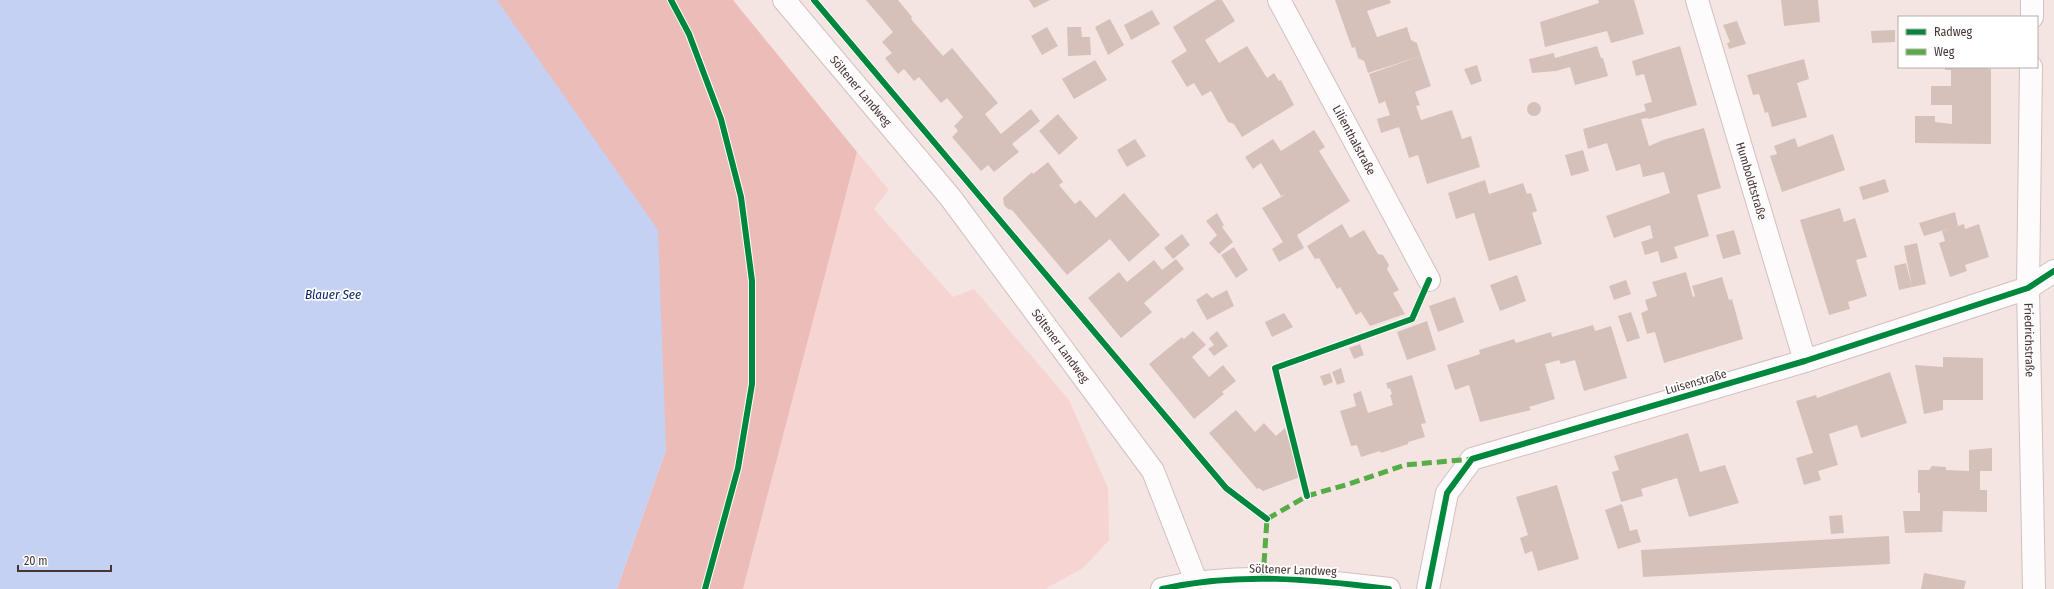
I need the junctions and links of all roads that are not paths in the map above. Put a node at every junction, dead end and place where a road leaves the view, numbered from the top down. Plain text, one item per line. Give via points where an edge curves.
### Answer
1 (784, 0) edge
2 (1279, 0) edge
3 (1697, 0) edge
4 (2032, 0) edge
5 (2032, 16) edge
6 (2031, 68) edge
7 (2054, 271) edge
8 (1428, 280) dead end
9 (2028, 288) junction
10 (1805, 361) junction
11 (1196, 585) edge
12 (1162, 589) edge
13 (1389, 589) edge
14 (1428, 589) edge
15 (2034, 589) edge

1 - 11 street, Söltener Landweg via 950,197 1153,471
2 - 8 street, Lilienthalstraße
3 - 10 street, Humboldtstraße
4 - 5 street
6 - 9 street, Friedrichstraße
7 - 9 street, Luisenstraße
9 - 10 street, Luisenstraße
9 - 15 street, Friedrichstraße
10 - 14 street, Luisenstraße via 1472,458 1447,493
11 - 12 street
11 - 13 street, Söltener Landweg via 1263,578 1340,582

